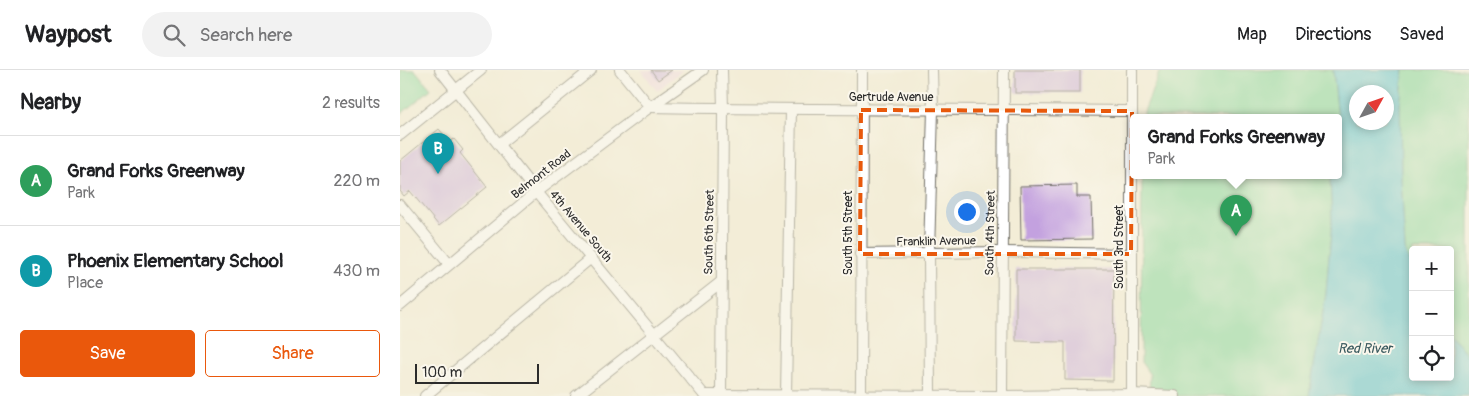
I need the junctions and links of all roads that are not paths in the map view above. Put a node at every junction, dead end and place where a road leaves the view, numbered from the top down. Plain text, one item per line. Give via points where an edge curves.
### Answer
1 (440, 70) edge
2 (481, 70) edge
3 (591, 70) edge
4 (620, 70) edge
5 (703, 70) edge
6 (722, 70) edge
7 (862, 70) edge
8 (932, 70) edge
9 (1004, 70) edge
10 (1132, 70) edge
11 (457, 90) junction
12 (650, 107) junction
13 (723, 109) junction
14 (790, 109) junction
15 (861, 110) junction
16 (933, 110) junction
17 (1004, 110) junction
18 (1132, 111) joint
19 (400, 135) edge
20 (499, 144) junction
21 (1132, 179) edge
22 (536, 192) junction
23 (402, 210) edge
24 (1002, 252) junction
25 (929, 253) junction
26 (860, 254) junction
27 (1132, 254) junction
28 (591, 258) junction
29 (449, 264) junction
30 (721, 282) junction
31 (400, 306) edge
32 (655, 334) junction
33 (721, 394) junction
34 (1132, 394) junction
35 (705, 395) edge
36 (786, 395) junction
37 (425, 396) edge
38 (576, 396) edge
39 (861, 396) edge
40 (930, 396) edge
41 (1002, 396) edge
42 (1175, 396) edge

1 - 11 street, 4th Avenue South
2 - 11 street
3 - 20 street
4 - 12 street
5 - 12 street, Belmont Road
6 - 13 street, South 6th Street
7 - 15 street, South 5th Street
8 - 16 street
9 - 17 street, South 4th Street
10 - 18 street, South 3rd Street
11 - 19 street
11 - 20 street, 4th Avenue South
12 - 13 street, Gertrude Avenue
12 - 22 street, Belmont Road
13 - 14 street, Gertrude Avenue
13 - 30 street, South 6th Street
14 - 15 street, Gertrude Avenue
14 - 36 street
15 - 16 street, Gertrude Avenue
15 - 26 street, South 5th Street
16 - 17 street, Gertrude Avenue
16 - 25 street
17 - 18 street, Gertrude Avenue
17 - 24 street, South 4th Street
20 - 22 street, 4th Avenue South
21 - 27 street, South 3rd Street
22 - 28 street, 4th Avenue South
22 - 29 street, Belmont Road
23 - 29 street
24 - 25 street, Franklin Avenue
24 - 27 street, Franklin Avenue
24 - 41 street, South 4th Street
25 - 26 street, Franklin Avenue
25 - 40 street
26 - 39 street, South 5th Street
27 - 34 street, South 3rd Street
28 - 32 street, 4th Avenue South
28 - 37 street
29 - 31 street, Belmont Road
30 - 32 street
30 - 33 street, South 6th Street
32 - 35 street, 4th Avenue South
32 - 38 street
33 - 35 street
33 - 36 street
34 - 41 street
34 - 42 street
36 - 39 street
39 - 40 street
40 - 41 street

